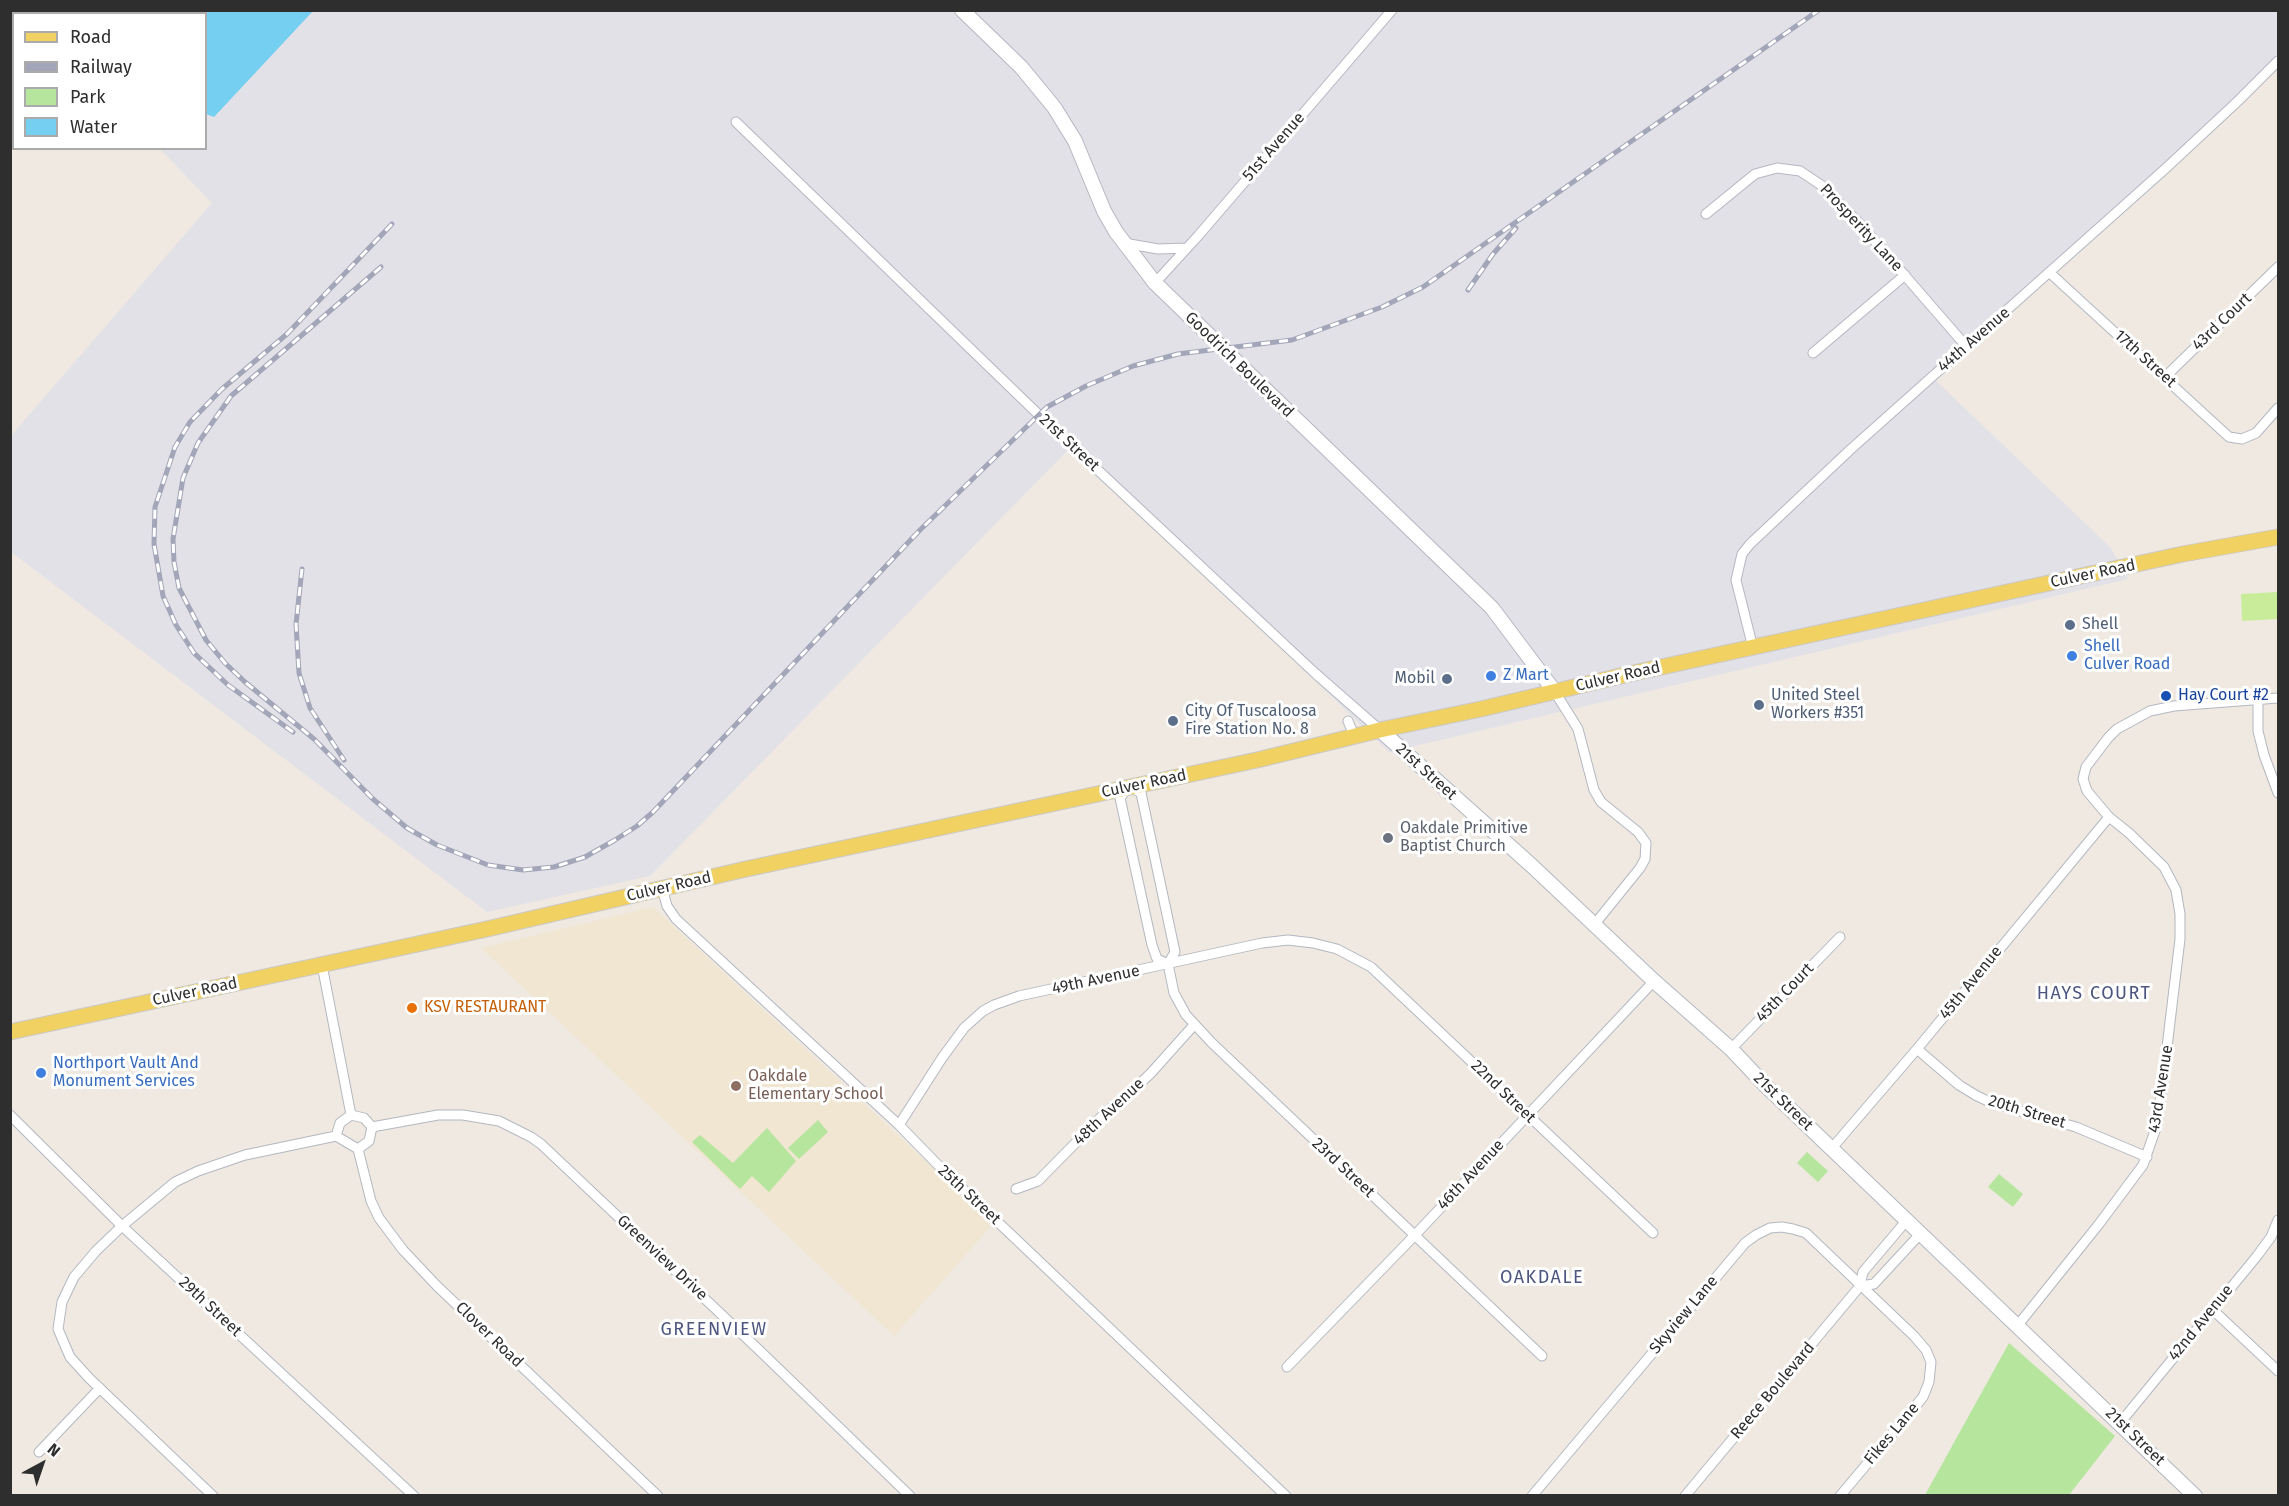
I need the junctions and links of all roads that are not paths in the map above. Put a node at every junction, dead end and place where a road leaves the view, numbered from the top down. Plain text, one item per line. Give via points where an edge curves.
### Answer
1 (962, 10) edge
2 (1392, 10) edge
3 (2278, 61) edge
4 (736, 122) dead end
5 (1706, 214) dead end
6 (1123, 243) junction
7 (1187, 248) junction
8 (2278, 267) edge
9 (2050, 273) junction
10 (1905, 275) junction
11 (1155, 283) junction
12 (1966, 346) junction
13 (1814, 353) dead end
14 (2165, 377) junction
15 (2278, 408) edge
16 (2278, 537) edge
17 (1753, 648) junction
18 (1555, 692) junction
19 (2278, 698) edge
20 (2258, 700) junction
21 (1348, 721) dead end
22 (1380, 730) junction
23 (1354, 736) junction
24 (1129, 786) junction
25 (2278, 793) edge
26 (2109, 817) junction
27 (662, 888) junction
28 (1594, 925) junction
29 (1840, 937) dead end
30 (1349, 955) joint
31 (1168, 964) junction
32 (322, 965) junction
33 (1654, 981) junction
34 (1194, 1025) junction
35 (10, 1032) edge
36 (1731, 1049) junction
37 (1917, 1049) junction
38 (10, 1115) edge
39 (351, 1115) junction
40 (1527, 1115) junction
41 (899, 1125) junction
42 (372, 1128) junction
43 (336, 1136) junction
44 (1832, 1148) junction
45 (358, 1149) junction
46 (2147, 1156) junction
47 (1016, 1189) dead end
48 (1907, 1220) junction
49 (2278, 1220) edge
50 (122, 1226) junction
51 (1653, 1233) dead end
52 (1921, 1233) junction
53 (1415, 1235) junction
54 (2275, 1238) edge
55 (1860, 1286) junction
56 (2213, 1310) junction
57 (2018, 1324) junction
58 (1542, 1356) dead end
59 (1287, 1368) dead end
60 (2278, 1371) edge
61 (100, 1388) junction
62 (2120, 1423) junction
63 (39, 1452) dead end
64 (402, 1492) edge
65 (213, 1496) edge
66 (414, 1496) edge
67 (658, 1496) edge
68 (910, 1496) edge
69 (1286, 1496) edge
70 (1532, 1496) edge
71 (1685, 1496) edge
72 (1840, 1496) edge
73 (2195, 1496) edge

1 - 6 street, Goodrich Boulevard via 1022,68 1054,106 1075,141 1104,211
2 - 7 street, 51st Avenue
3 - 9 street, 44th Avenue
4 - 22 street, 21st Street via 1039,415
5 - 10 street, Prosperity Lane via 1755,174 1777,168 1800,171 1821,185
6 - 7 street via 1158,249
6 - 11 street, Goodrich Boulevard
7 - 11 street, 51st Avenue
8 - 14 street, 43rd Court
9 - 12 street, 44th Avenue
9 - 14 street, 17th Street
10 - 12 street, Prosperity Lane
10 - 13 street
11 - 18 street, Goodrich Boulevard via 1492,608
12 - 17 street, 44th Avenue via 1777,517 1742,554 1736,580
14 - 15 street, 17th Street via 2229,437 2242,439 2256,433
16 - 17 main road, Culver Road via 2183,554
17 - 18 main road, Culver Road
18 - 22 main road, Culver Road
18 - 28 street via 1578,729 1594,790 1601,802 1638,831 1646,843 1640,868
19 - 20 street
20 - 25 street via 2258,731
20 - 26 street, 43rd Avenue via 2162,707 2117,729 2092,756 2083,779 2086,790
21 - 23 street
22 - 23 main road, Culver Road
22 - 28 street, 21st Street
23 - 24 main road, Culver Road
24 - 27 main road, Culver Road
24 - 31 street, 23rd Street via 1141,793 1175,952
24 - 31 street, 23rd Street via 1120,798 1152,945 1157,958
26 - 37 street, 45th Avenue
26 - 46 street, 43rd Avenue via 2151,854 2171,878 2180,914 2157,1125
27 - 32 main road, Culver Road
27 - 41 street, 25th Street via 676,919
28 - 33 street, 21st Street
29 - 36 street, 45th Court
30 - 31 street, 49th Avenue via 1319,944 1281,940
30 - 40 street, 22nd Street via 1371,967 1400,992
31 - 34 street, 23rd Street via 1176,999
31 - 41 street, 49th Avenue via 1019,996 984,1011 956,1038
32 - 35 main road, Culver Road
32 - 39 street
33 - 36 street, 21st Street
33 - 40 street, 46th Avenue
34 - 47 street, 48th Avenue via 1151,1073 1038,1181
34 - 53 street, 23rd Street
36 - 44 street, 21st Street
37 - 44 street, 45th Avenue
37 - 46 street, 20th Street via 1959,1085 1992,1103 2076,1127
38 - 50 street, 29th Street
39 - 42 street via 364,1118
39 - 43 street via 340,1123
40 - 51 street, 22nd Street
40 - 53 street, 46th Avenue
41 - 69 street, 25th Street
42 - 45 street via 369,1141
42 - 68 street, Greenview Drive via 438,1114 463,1115 499,1121 531,1137
43 - 45 street
43 - 50 street via 245,1155 198,1171 175,1182
44 - 48 street, 21st Street
45 - 67 street, Clover Road via 371,1201 402,1250
46 - 57 street, 43rd Avenue via 2106,1216
48 - 52 street, 21st Street
48 - 55 street, Reece Boulevard via 1863,1272
49 - 54 street, 42nd Avenue
50 - 61 street via 74,1277 62,1302 58,1329 70,1357
50 - 64 street, 29th Street
52 - 55 street, Reece Boulevard via 1874,1284
52 - 57 street, 21st Street
53 - 58 street, 23rd Street
53 - 59 street, 46th Avenue
54 - 56 street, 42nd Avenue
55 - 70 street, Skyview Lane via 1806,1233 1782,1227 1756,1235 1742,1246
55 - 71 street, Reece Boulevard
55 - 72 street, Fikes Lane via 1914,1336 1931,1362 1923,1397
56 - 60 street
56 - 62 street, 42nd Avenue
57 - 62 street, 21st Street
61 - 63 street
61 - 65 street
62 - 73 street, 21st Street
64 - 66 street, 29th Street

